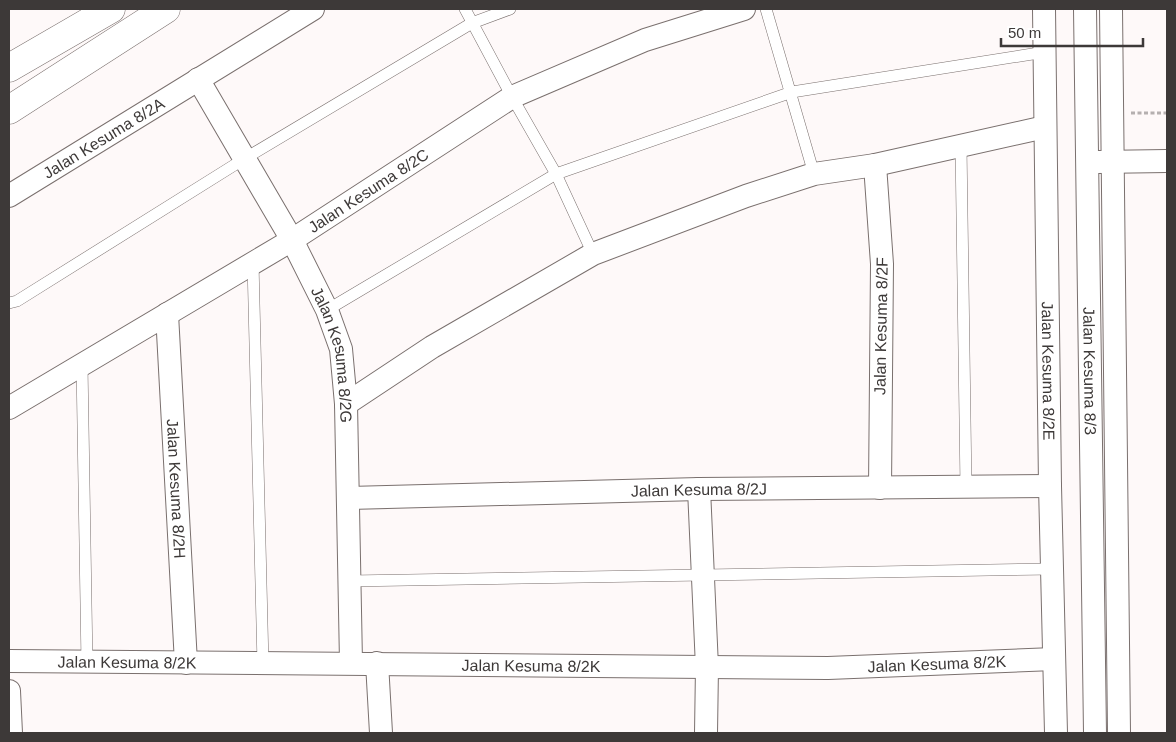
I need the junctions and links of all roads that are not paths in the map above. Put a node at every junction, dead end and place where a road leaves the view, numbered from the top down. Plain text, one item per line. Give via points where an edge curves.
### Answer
1 (111, 9) edge
2 (166, 9) edge
3 (313, 9) edge
4 (465, 9) edge
5 (510, 9) edge
6 (744, 9) edge
7 (766, 9) edge
8 (1044, 9) edge
9 (1085, 9) edge
10 (1111, 9) edge
11 (472, 23) junction
12 (1044, 52) junction
13 (9, 68) edge
14 (198, 79) junction
15 (792, 92) junction
16 (512, 97) junction
17 (9, 110) edge
18 (1045, 127) junction
19 (961, 146) junction
20 (244, 159) junction
21 (1167, 161) edge
22 (1087, 162) junction
23 (1113, 162) junction
24 (875, 165) junction
25 (556, 174) junction
26 (814, 174) junction
27 (9, 196) edge
28 (292, 240) junction
29 (593, 254) junction
30 (253, 263) junction
31 (9, 303) edge
32 (327, 310) junction
33 (168, 314) junction
34 (82, 365) junction
35 (346, 404) junction
36 (9, 408) edge
37 (1050, 486) junction
38 (966, 487) junction
39 (880, 488) junction
40 (699, 489) junction
41 (349, 498) junction
42 (1052, 569) junction
43 (703, 576) junction
44 (350, 581) junction
45 (1054, 659) junction
46 (9, 660) edge
47 (351, 662) junction
48 (87, 663) junction
49 (186, 663) junction
50 (377, 663) junction
51 (263, 664) junction
52 (707, 667) junction
53 (9, 691) edge
54 (11, 733) edge
55 (382, 733) edge
56 (706, 733) edge
57 (1056, 733) edge
58 (1095, 733) edge
59 (1119, 733) edge

1 - 13 street
2 - 17 street
3 - 14 street
4 - 11 lane
5 - 11 lane
6 - 16 street, Jalan Kesuma 8/2C via 645,40
7 - 15 lane
8 - 12 street, Jalan Kesuma 8/2E
9 - 22 street, Jalan Kesuma 8/3
10 - 23 street, Jalan Kesuma 8/3
11 - 16 lane
11 - 20 lane
12 - 15 lane
12 - 18 street, Jalan Kesuma 8/2E
14 - 20 street, Jalan Kesuma 8/2G
14 - 27 street, Jalan Kesuma 8/2A
15 - 25 lane
15 - 26 lane
16 - 25 lane
16 - 28 street, Jalan Kesuma 8/2C
18 - 19 street
18 - 37 street, Jalan Kesuma 8/2E
19 - 24 street
19 - 38 lane
20 - 28 street, Jalan Kesuma 8/2G
20 - 31 lane
21 - 23 street
22 - 23 street
22 - 58 street, Jalan Kesuma 8/3
23 - 59 street, Jalan Kesuma 8/3
24 - 26 street
24 - 39 street, Jalan Kesuma 8/2F via 882,264
25 - 29 lane
25 - 32 lane
26 - 29 street
28 - 30 street, Jalan Kesuma 8/2C
28 - 32 street, Jalan Kesuma 8/2G
29 - 35 street via 432,347
30 - 33 street, Jalan Kesuma 8/2C
30 - 51 lane
32 - 35 street, Jalan Kesuma 8/2G via 341,349
33 - 34 street, Jalan Kesuma 8/2C
33 - 49 street, Jalan Kesuma 8/2H
34 - 36 street, Jalan Kesuma 8/2C
34 - 48 lane
35 - 41 street, Jalan Kesuma 8/2G
37 - 38 street, Jalan Kesuma 8/2J
37 - 42 street, Jalan Kesuma 8/2E
38 - 39 street, Jalan Kesuma 8/2J
39 - 40 street, Jalan Kesuma 8/2J
40 - 41 street, Jalan Kesuma 8/2J
40 - 43 street
41 - 44 street, Jalan Kesuma 8/2G
42 - 43 lane
42 - 45 street, Jalan Kesuma 8/2E
43 - 44 lane
43 - 52 street
44 - 47 street, Jalan Kesuma 8/2G
45 - 52 street, Jalan Kesuma 8/2K via 828,668
45 - 57 street, Jalan Kesuma 8/2E
46 - 48 street, Jalan Kesuma 8/2K
47 - 50 street, Jalan Kesuma 8/2K
47 - 51 street, Jalan Kesuma 8/2K
48 - 49 street, Jalan Kesuma 8/2K
49 - 51 street, Jalan Kesuma 8/2K
50 - 52 street, Jalan Kesuma 8/2K
50 - 55 street
52 - 56 street
53 - 54 street

